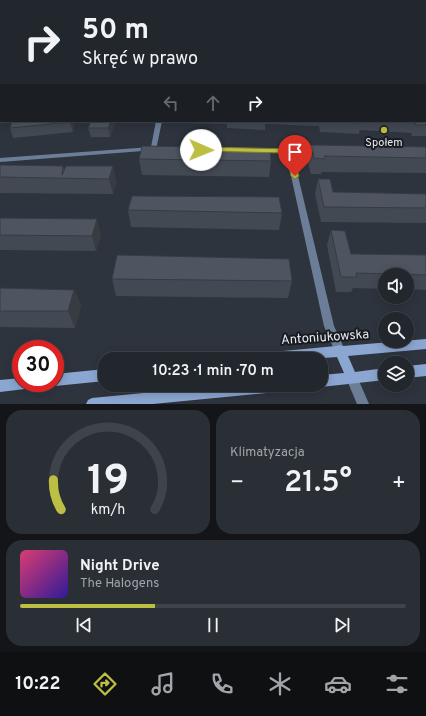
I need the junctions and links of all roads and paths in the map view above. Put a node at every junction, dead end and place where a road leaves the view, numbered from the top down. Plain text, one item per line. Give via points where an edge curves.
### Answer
1 (159, 122) edge
2 (250, 150) edge
3 (0, 160) edge
4 (426, 344) edge
5 (340, 350) junction
6 (320, 352) edge
7 (426, 370) edge
8 (414, 371) edge
9 (98, 375) edge
10 (378, 375) edge
11 (352, 378) junction
12 (64, 379) edge
13 (328, 380) edge
14 (12, 385) edge
15 (0, 386) edge
16 (215, 392) edge
17 (92, 404) edge
18 (363, 404) edge

1 - 3 street via 157,149
2 - 5 street via 290,151 329,326
4 - 5 main road, Antoniukowska
5 - 6 main road, Antoniukowska
5 - 11 main road
7 - 8 main road
9 - 12 main road
10 - 11 main road
11 - 13 main road
11 - 18 street
14 - 15 main road
16 - 17 main road

